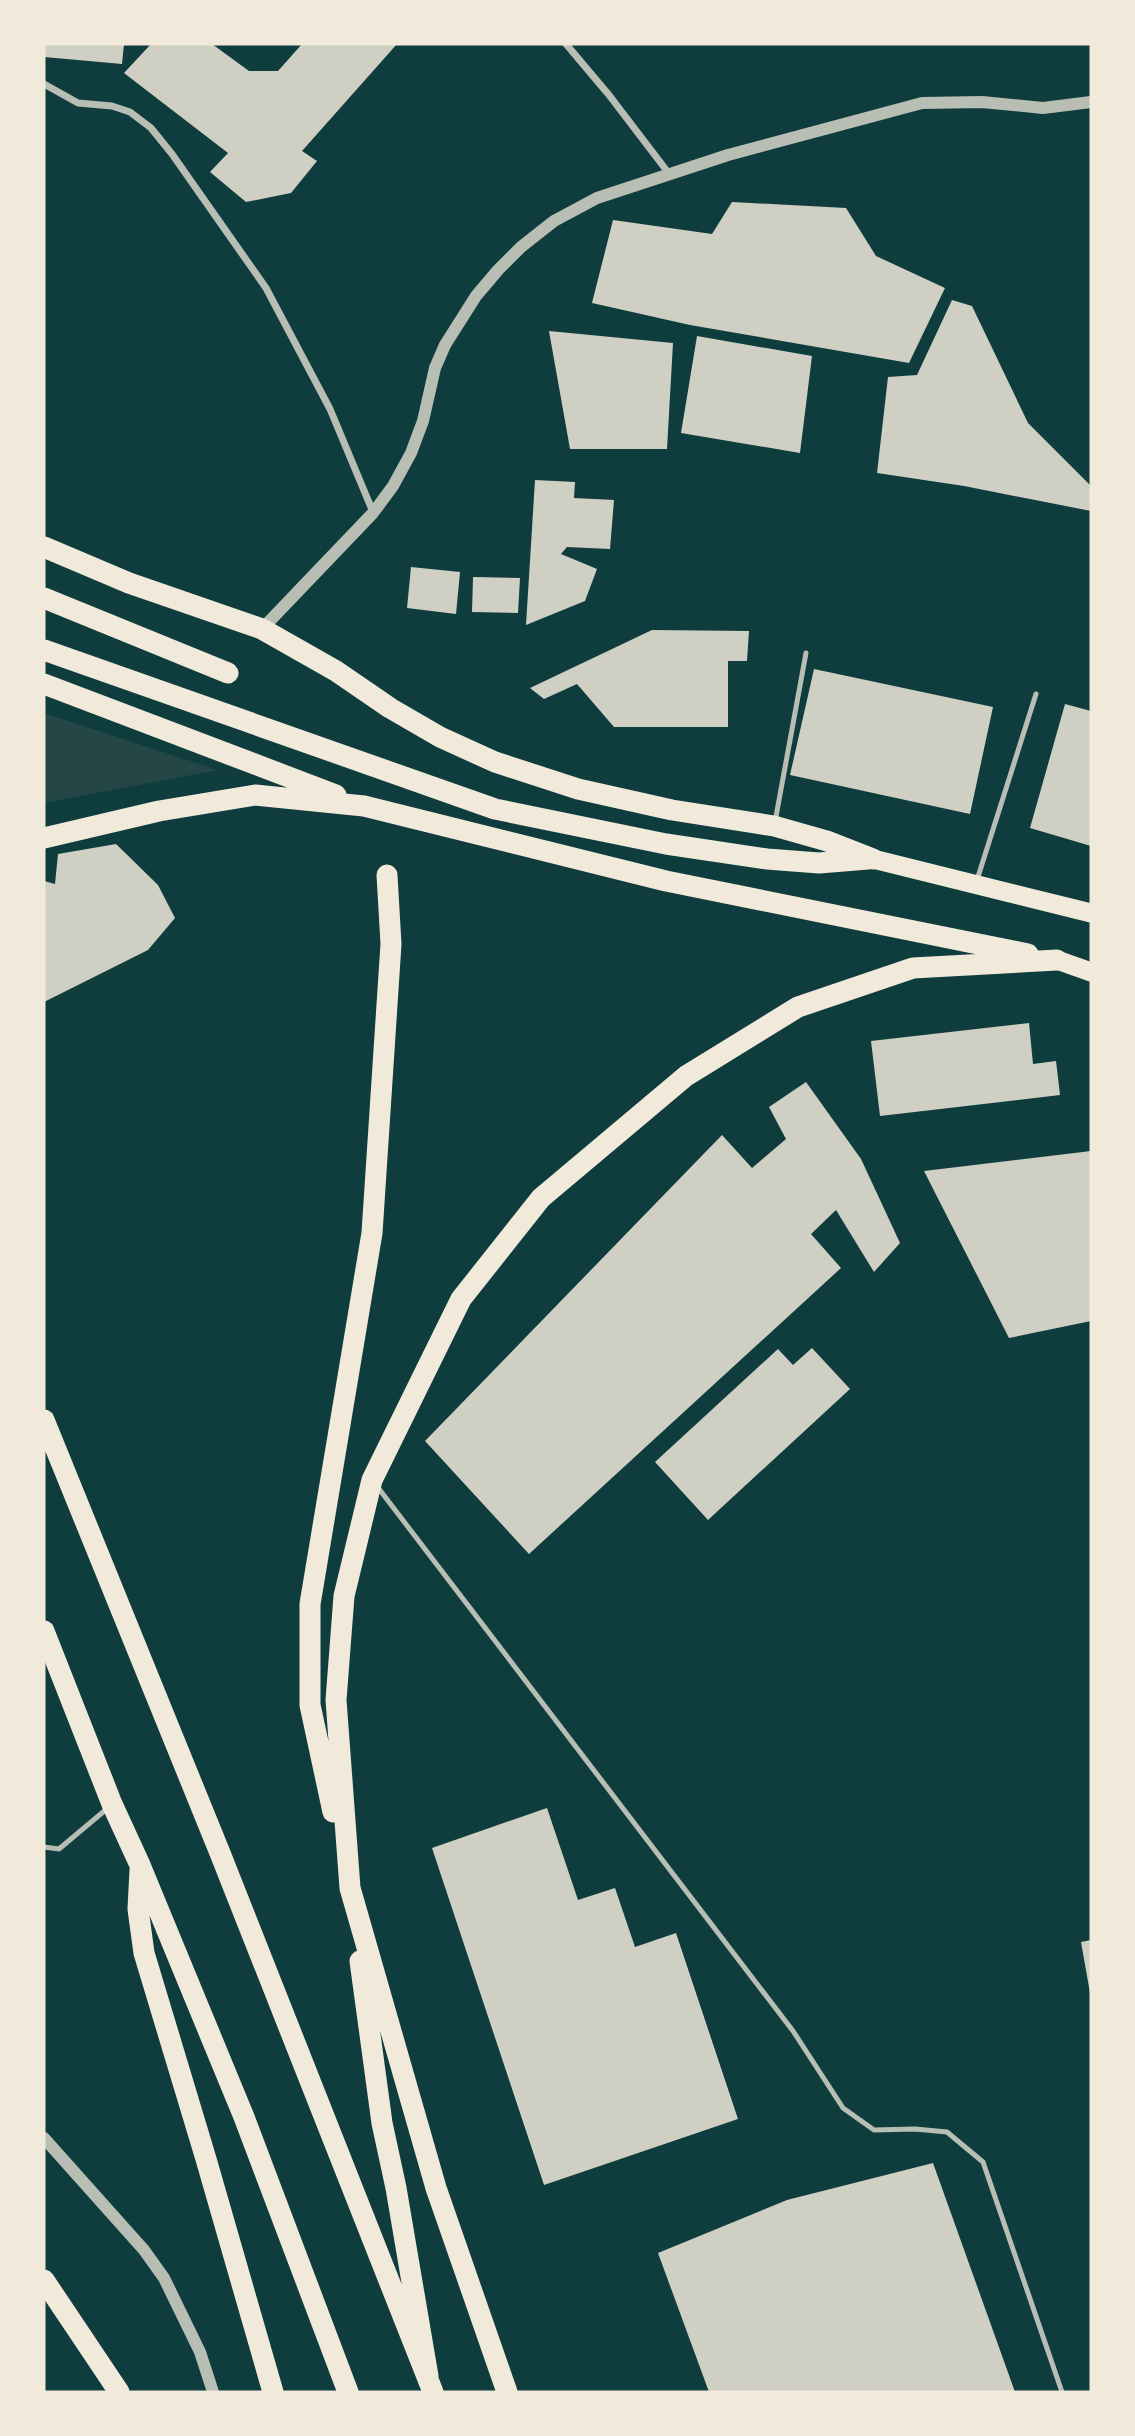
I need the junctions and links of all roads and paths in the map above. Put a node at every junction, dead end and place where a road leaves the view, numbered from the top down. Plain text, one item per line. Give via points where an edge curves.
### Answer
1 (566, 44) edge
2 (44, 84) edge
3 (1091, 102) edge
4 (670, 175) junction
5 (373, 513) junction
6 (44, 547) edge
7 (44, 598) edge
8 (262, 629) junction
9 (44, 650) edge
10 (806, 653) dead end
11 (228, 673) dead end
12 (44, 684) edge
13 (1036, 694) dead end
14 (363, 806) junction
15 (774, 825) junction
16 (44, 838) edge
17 (873, 859) junction
18 (387, 875) dead end
19 (976, 883) junction
20 (1091, 913) edge
21 (1057, 960) junction
22 (1091, 972) edge
23 (44, 1420) edge
24 (372, 1480) junction
25 (44, 1631) edge
26 (112, 1804) junction
27 (44, 1847) edge
28 (140, 1865) junction
29 (350, 1888) junction
30 (44, 2138) edge
31 (44, 2280) edge
32 (431, 2384) edge
33 (119, 2392) edge
34 (214, 2392) edge
35 (273, 2392) edge
36 (348, 2392) edge
37 (507, 2392) edge
38 (1062, 2392) edge

1 - 4 street
2 - 5 street via 78,103 130,112 151,128 172,154 266,288 330,409
3 - 4 street via 1043,108 922,103 774,141
4 - 5 street via 597,198 554,221 498,270 445,345 411,453
5 - 8 street
6 - 8 highway via 129,583
7 - 11 highway
8 - 15 highway via 440,737 495,762 578,789 672,810
9 - 17 highway via 495,809 666,844 767,859 819,863
10 - 15 lane
12 - 14 highway
13 - 19 lane
14 - 16 highway via 255,795
14 - 21 highway via 666,881
15 - 17 highway
17 - 19 highway
18 - 29 highway via 391,944 372,1233 310,1604 310,1705
19 - 20 highway
21 - 22 highway
21 - 24 highway via 913,968 798,1007 686,1076 541,1198 461,1299
23 - 32 highway
24 - 29 highway via 344,1596 336,1700
24 - 38 lane via 793,2031 843,2108 874,2130 947,2133 983,2162
25 - 26 highway
26 - 27 lane via 59,1849
26 - 28 highway
28 - 35 highway via 138,1909 144,1954
28 - 36 highway via 244,2117
29 - 32 highway via 382,2123
29 - 37 highway via 436,2188
30 - 34 street via 164,2278
31 - 33 highway

